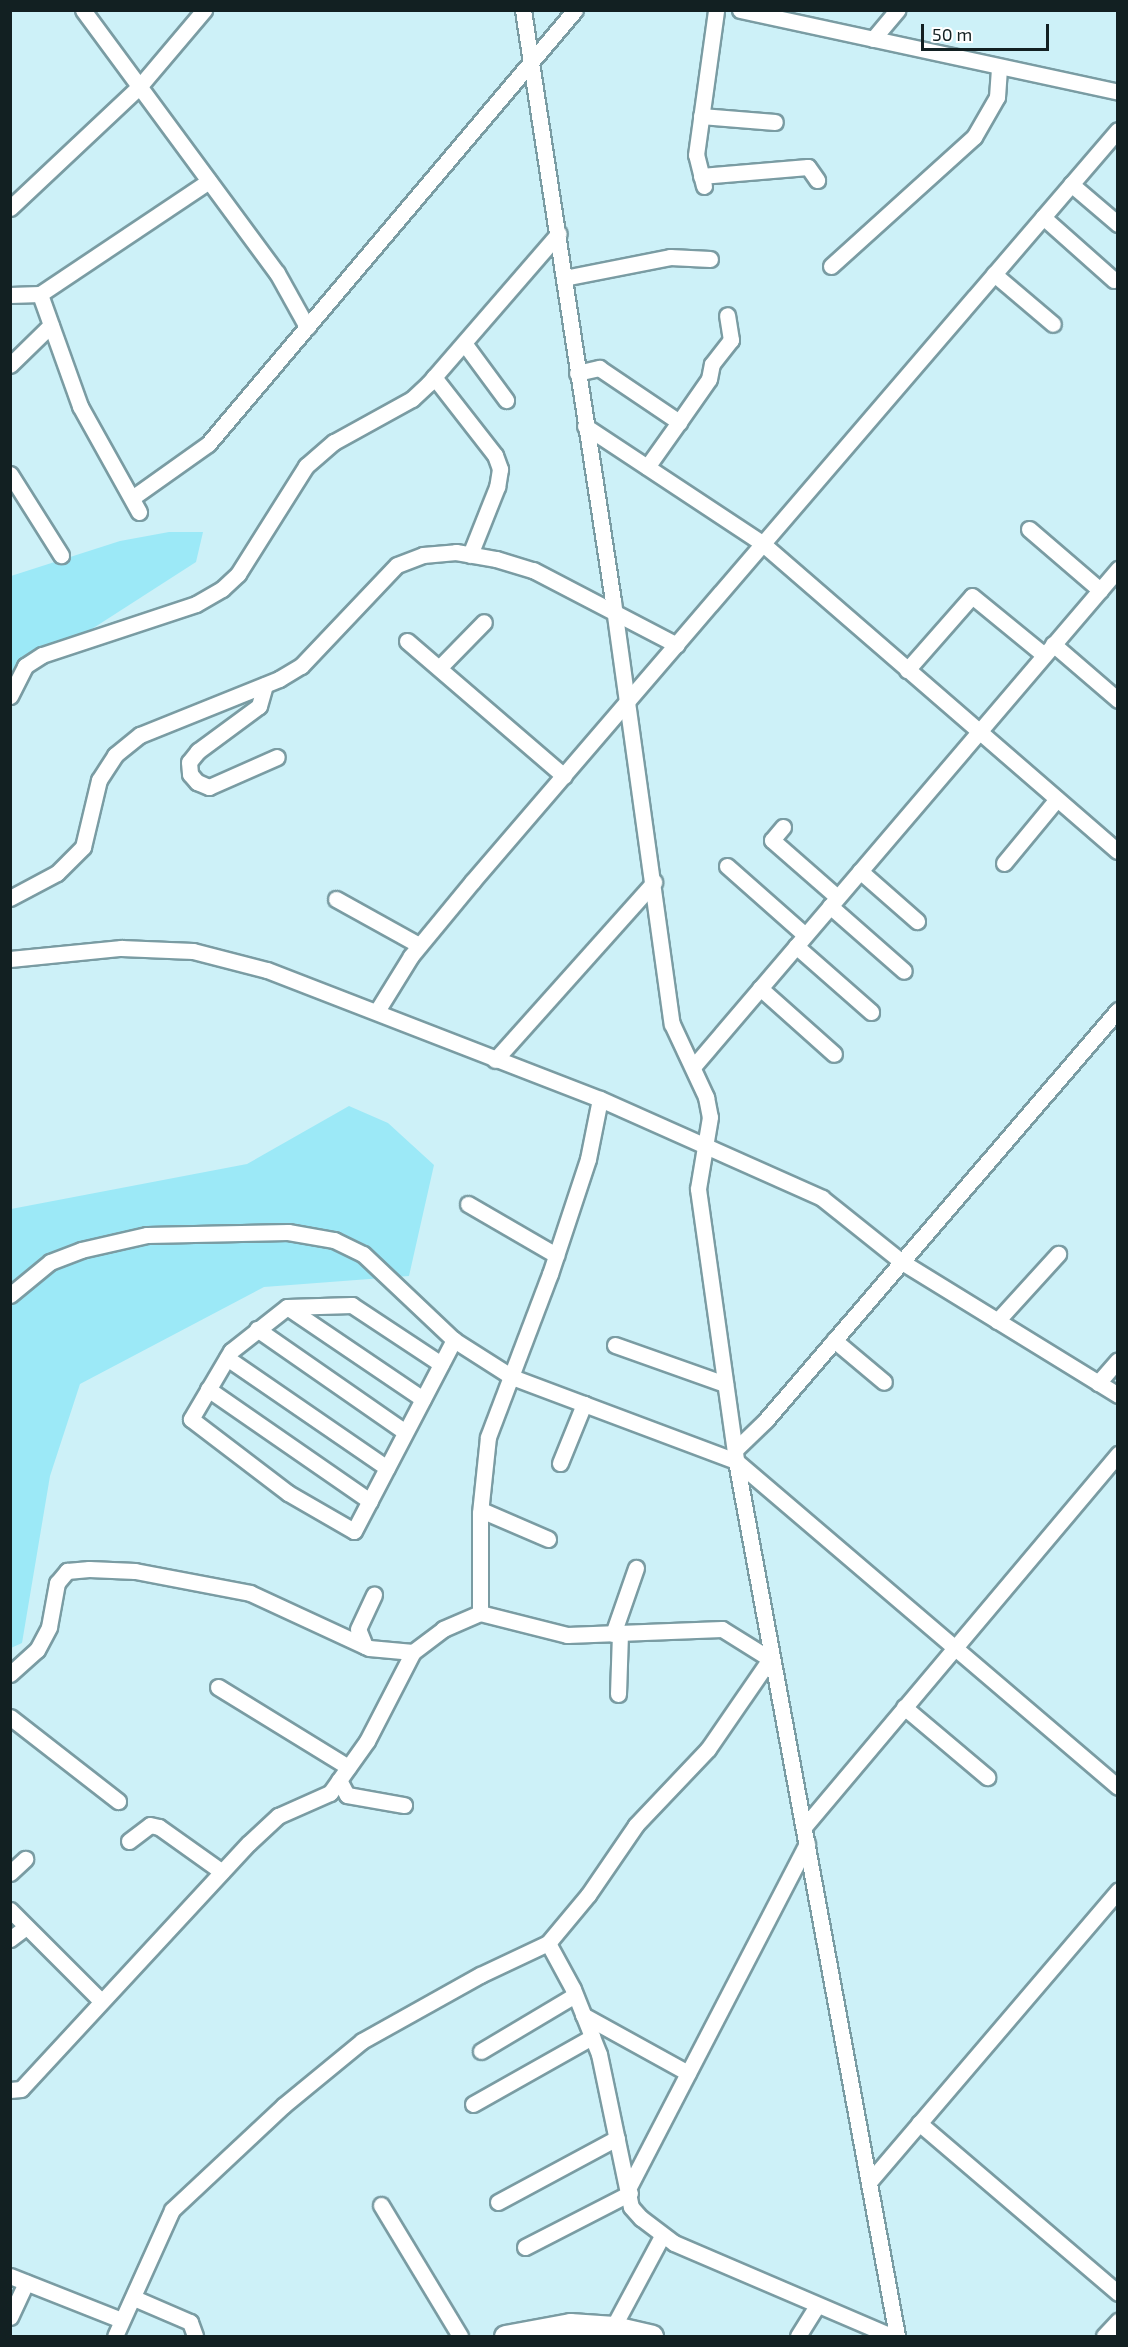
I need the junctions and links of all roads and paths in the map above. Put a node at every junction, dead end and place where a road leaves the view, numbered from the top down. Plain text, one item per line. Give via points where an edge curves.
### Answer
1 (83, 10) edge
2 (204, 10) edge
3 (524, 10) edge
4 (575, 10) edge
5 (716, 10) edge
6 (740, 10) edge
7 (897, 10) edge
8 (873, 39) junction
9 (532, 64) junction
10 (999, 67) junction
11 (139, 87) junction
12 (1118, 92) edge
13 (701, 117) junction
14 (775, 122) dead end
15 (1118, 130) edge
16 (817, 180) dead end
17 (209, 181) junction
18 (1071, 184) junction
19 (10, 208) edge
20 (1042, 218) junction
21 (1118, 224) edge
22 (559, 233) junction
23 (710, 259) dead end
24 (831, 266) dead end
25 (994, 274) junction
26 (564, 278) junction
27 (1114, 280) dead end
28 (40, 294) junction
29 (10, 295) edge
30 (727, 315) dead end
31 (1053, 324) dead end
32 (51, 325) junction
33 (307, 327) junction
34 (464, 343) junction
35 (10, 365) edge
36 (577, 374) junction
37 (435, 377) junction
38 (506, 400) dead end
39 (679, 422) junction
40 (585, 426) junction
41 (647, 467) junction
42 (10, 474) edge
43 (1029, 529) dead end
44 (763, 544) junction
45 (61, 555) dead end
46 (470, 555) junction
47 (1118, 569) edge
48 (1102, 587) junction
49 (1118, 594) edge
50 (615, 610) junction
51 (484, 622) dead end
52 (407, 641) dead end
53 (677, 645) junction
54 (1049, 650) junction
55 (439, 668) junction
56 (907, 670) junction
57 (265, 685) junction
58 (10, 696) edge
59 (1118, 700) edge
60 (627, 703) junction
61 (978, 731) junction
62 (276, 757) dead end
63 (564, 776) junction
64 (1057, 799) junction
65 (783, 827) dead end
66 (1118, 850) edge
67 (1004, 863) dead end
68 (727, 866) dead end
69 (860, 871) junction
70 (654, 882) junction
71 (10, 898) edge
72 (336, 899) dead end
73 (834, 902) junction
74 (917, 921) dead end
75 (801, 940) junction
76 (420, 945) junction
77 (10, 959) edge
78 (904, 971) dead end
79 (760, 988) junction
80 (1118, 1010) edge
81 (377, 1011) junction
82 (871, 1012) dead end
83 (834, 1054) dead end
84 (495, 1060) junction
85 (693, 1067) junction
86 (600, 1099) junction
87 (702, 1145) junction
88 (468, 1204) dead end
89 (1058, 1254) dead end
90 (556, 1255) junction
91 (902, 1262) junction
92 (10, 1295) edge
93 (286, 1307) junction
94 (997, 1321) junction
95 (257, 1329) junction
96 (454, 1340) junction
97 (834, 1340) junction
98 (615, 1345) dead end
99 (227, 1358) junction
100 (1118, 1360) edge
101 (441, 1364) junction
102 (512, 1377) junction
103 (884, 1382) dead end
104 (1098, 1383) junction
105 (725, 1384) junction
106 (208, 1389) junction
107 (1118, 1395) edge
108 (423, 1400) junction
109 (584, 1404) junction
110 (405, 1432) junction
111 (1118, 1454) edge
112 (735, 1456) junction
113 (560, 1463) dead end
114 (387, 1468) junction
115 (370, 1501) junction
116 (481, 1510) junction
117 (548, 1539) dead end
118 (636, 1568) dead end
119 (374, 1594) dead end
120 (480, 1613) junction
121 (616, 1634) junction
122 (365, 1646) junction
123 (952, 1649) junction
124 (413, 1652) junction
125 (771, 1659) junction
126 (10, 1674) edge
127 (218, 1687) dead end
128 (618, 1694) dead end
129 (904, 1707) junction
130 (10, 1717) edge
131 (348, 1767) junction
132 (987, 1777) dead end
133 (339, 1780) junction
134 (1118, 1786) edge
135 (118, 1801) dead end
136 (404, 1805) dead end
137 (805, 1835) junction
138 (129, 1841) dead end
139 (25, 1859) dead end
140 (222, 1872) junction
141 (10, 1873) edge
142 (1118, 1891) edge
143 (10, 1910) edge
144 (26, 1927) junction
145 (10, 1939) edge
146 (548, 1943) junction
147 (575, 1995) junction
148 (100, 2000) junction
149 (584, 2015) junction
150 (592, 2037) junction
151 (481, 2051) dead end
152 (688, 2073) junction
153 (10, 2090) edge
154 (473, 2104) dead end
155 (919, 2123) junction
156 (617, 2138) junction
157 (870, 2181) junction
158 (629, 2190) junction
159 (498, 2202) dead end
160 (381, 2205) dead end
161 (663, 2236) junction
162 (525, 2247) dead end
163 (10, 2276) edge
164 (26, 2282) junction
165 (1118, 2293) edge
166 (134, 2298) junction
167 (817, 2305) junction
168 (10, 2317) edge
169 (121, 2320) junction
170 (1118, 2321) edge
171 (611, 2332) edge
172 (115, 2337) edge
173 (195, 2337) edge
174 (460, 2337) edge
175 (505, 2337) edge
176 (652, 2337) edge
177 (798, 2337) edge
178 (891, 2337) edge
179 (897, 2337) edge
180 (1104, 2337) edge

1 - 11 street
2 - 11 street
3 - 9 street
4 - 9 street
5 - 13 street
6 - 8 street
7 - 8 street
8 - 10 street
9 - 22 street
9 - 33 street
10 - 12 street
10 - 24 street via 996,97 974,137
11 - 17 street
11 - 19 street
13 - 14 street
13 - 16 street via 696,155 702,181 808,166
15 - 18 street
17 - 28 street
17 - 33 street via 277,273
18 - 20 street
18 - 21 street
20 - 25 street
20 - 27 street
22 - 26 street
22 - 34 street
23 - 26 street via 670,257
25 - 31 street
25 - 44 street
26 - 36 street
28 - 29 street
28 - 32 street
30 - 39 street via 731,340 712,364 709,379
32 - 33 street via 80,406 136,505 208,444
32 - 35 street
34 - 37 street
34 - 38 street
36 - 39 street via 599,368
36 - 40 street
37 - 46 street via 495,455 500,469 497,487
37 - 58 street via 412,399 334,442 306,466 238,574 222,589 196,604 42,655 25,666
39 - 41 street
40 - 41 street
40 - 50 street
41 - 44 street
42 - 45 street
43 - 48 street
44 - 53 street
44 - 56 street
46 - 50 street via 533,570
46 - 57 street via 423,555 397,565 301,666
47 - 48 street
48 - 49 street
48 - 54 street
50 - 53 street
50 - 60 street
51 - 55 street
52 - 55 street
53 - 60 street
54 - 56 street via 972,596
54 - 59 street
54 - 61 street
55 - 63 street
56 - 61 street
57 - 62 street via 259,706 198,751 189,762 190,774 209,787
57 - 71 street via 140,735 115,755 99,780 83,847 57,873
60 - 63 street
60 - 70 street
61 - 64 street
61 - 69 street
63 - 76 street
64 - 66 street
64 - 67 street
65 - 73 street via 772,840
68 - 75 street
69 - 73 street
69 - 74 street
70 - 84 street
70 - 85 street via 672,1024
72 - 76 street
73 - 75 street
73 - 78 street
75 - 79 street
75 - 82 street
76 - 81 street
77 - 81 street via 121,948 193,951 267,970
79 - 83 street
79 - 85 street
80 - 91 street
81 - 84 street
84 - 86 street
85 - 87 street via 710,1118
86 - 87 street
86 - 90 street via 597,1126
87 - 91 street via 822,1198
87 - 105 street via 698,1189
88 - 90 street
89 - 94 street
90 - 102 street
91 - 94 street
91 - 97 street
92 - 96 street via 50,1262 81,1250 147,1235 288,1232 334,1240 363,1254
93 - 95 street
93 - 101 street via 351,1305
93 - 108 street
94 - 104 street
95 - 99 street
95 - 110 street
96 - 101 street
96 - 102 street
97 - 103 street
97 - 112 street
98 - 105 street
99 - 106 street
99 - 114 street
100 - 104 street
101 - 108 street
102 - 109 street
102 - 116 street via 488,1437
104 - 107 street
105 - 112 street
106 - 115 street
106 - 115 street via 191,1419 288,1492 354,1532
108 - 110 street
109 - 112 street
109 - 113 street
110 - 114 street
111 - 123 street
112 - 123 street
112 - 125 street
114 - 115 street
116 - 117 street
116 - 120 street
118 - 121 street
119 - 122 street via 358,1629
120 - 121 street via 567,1635
120 - 124 street via 442,1629
121 - 125 street via 722,1629
121 - 128 street
122 - 124 street
122 - 126 street via 250,1593 135,1571 66,1571 57,1583 49,1627 37,1650
123 - 129 street
123 - 134 street
124 - 131 street via 367,1741
125 - 137 street
125 - 146 street via 708,1749 636,1825 588,1896
127 - 131 street
129 - 132 street
129 - 137 street
130 - 135 street
131 - 133 street
133 - 136 street via 347,1795
133 - 140 street via 330,1793 278,1816
137 - 152 street
137 - 157 street
138 - 140 street via 150,1825 159,1827
139 - 141 street
140 - 148 street
142 - 155 street
143 - 144 street
144 - 145 street
144 - 148 street
146 - 147 street
146 - 166 street via 480,1975 362,2041 283,2106 172,2210
147 - 149 street
147 - 151 street
148 - 153 street via 21,2089
149 - 150 street
149 - 152 street
150 - 154 street
150 - 156 street
152 - 158 street
155 - 157 street
155 - 165 street
156 - 158 street
156 - 159 street
157 - 179 street
158 - 161 street via 631,2207
158 - 162 street
160 - 174 street
161 - 167 street
161 - 171 street
163 - 164 street
164 - 168 street
164 - 169 street
166 - 169 street
166 - 173 street via 190,2322
167 - 177 street
167 - 178 street
169 - 172 street
170 - 180 street
171 - 175 street via 570,2324
171 - 176 street

